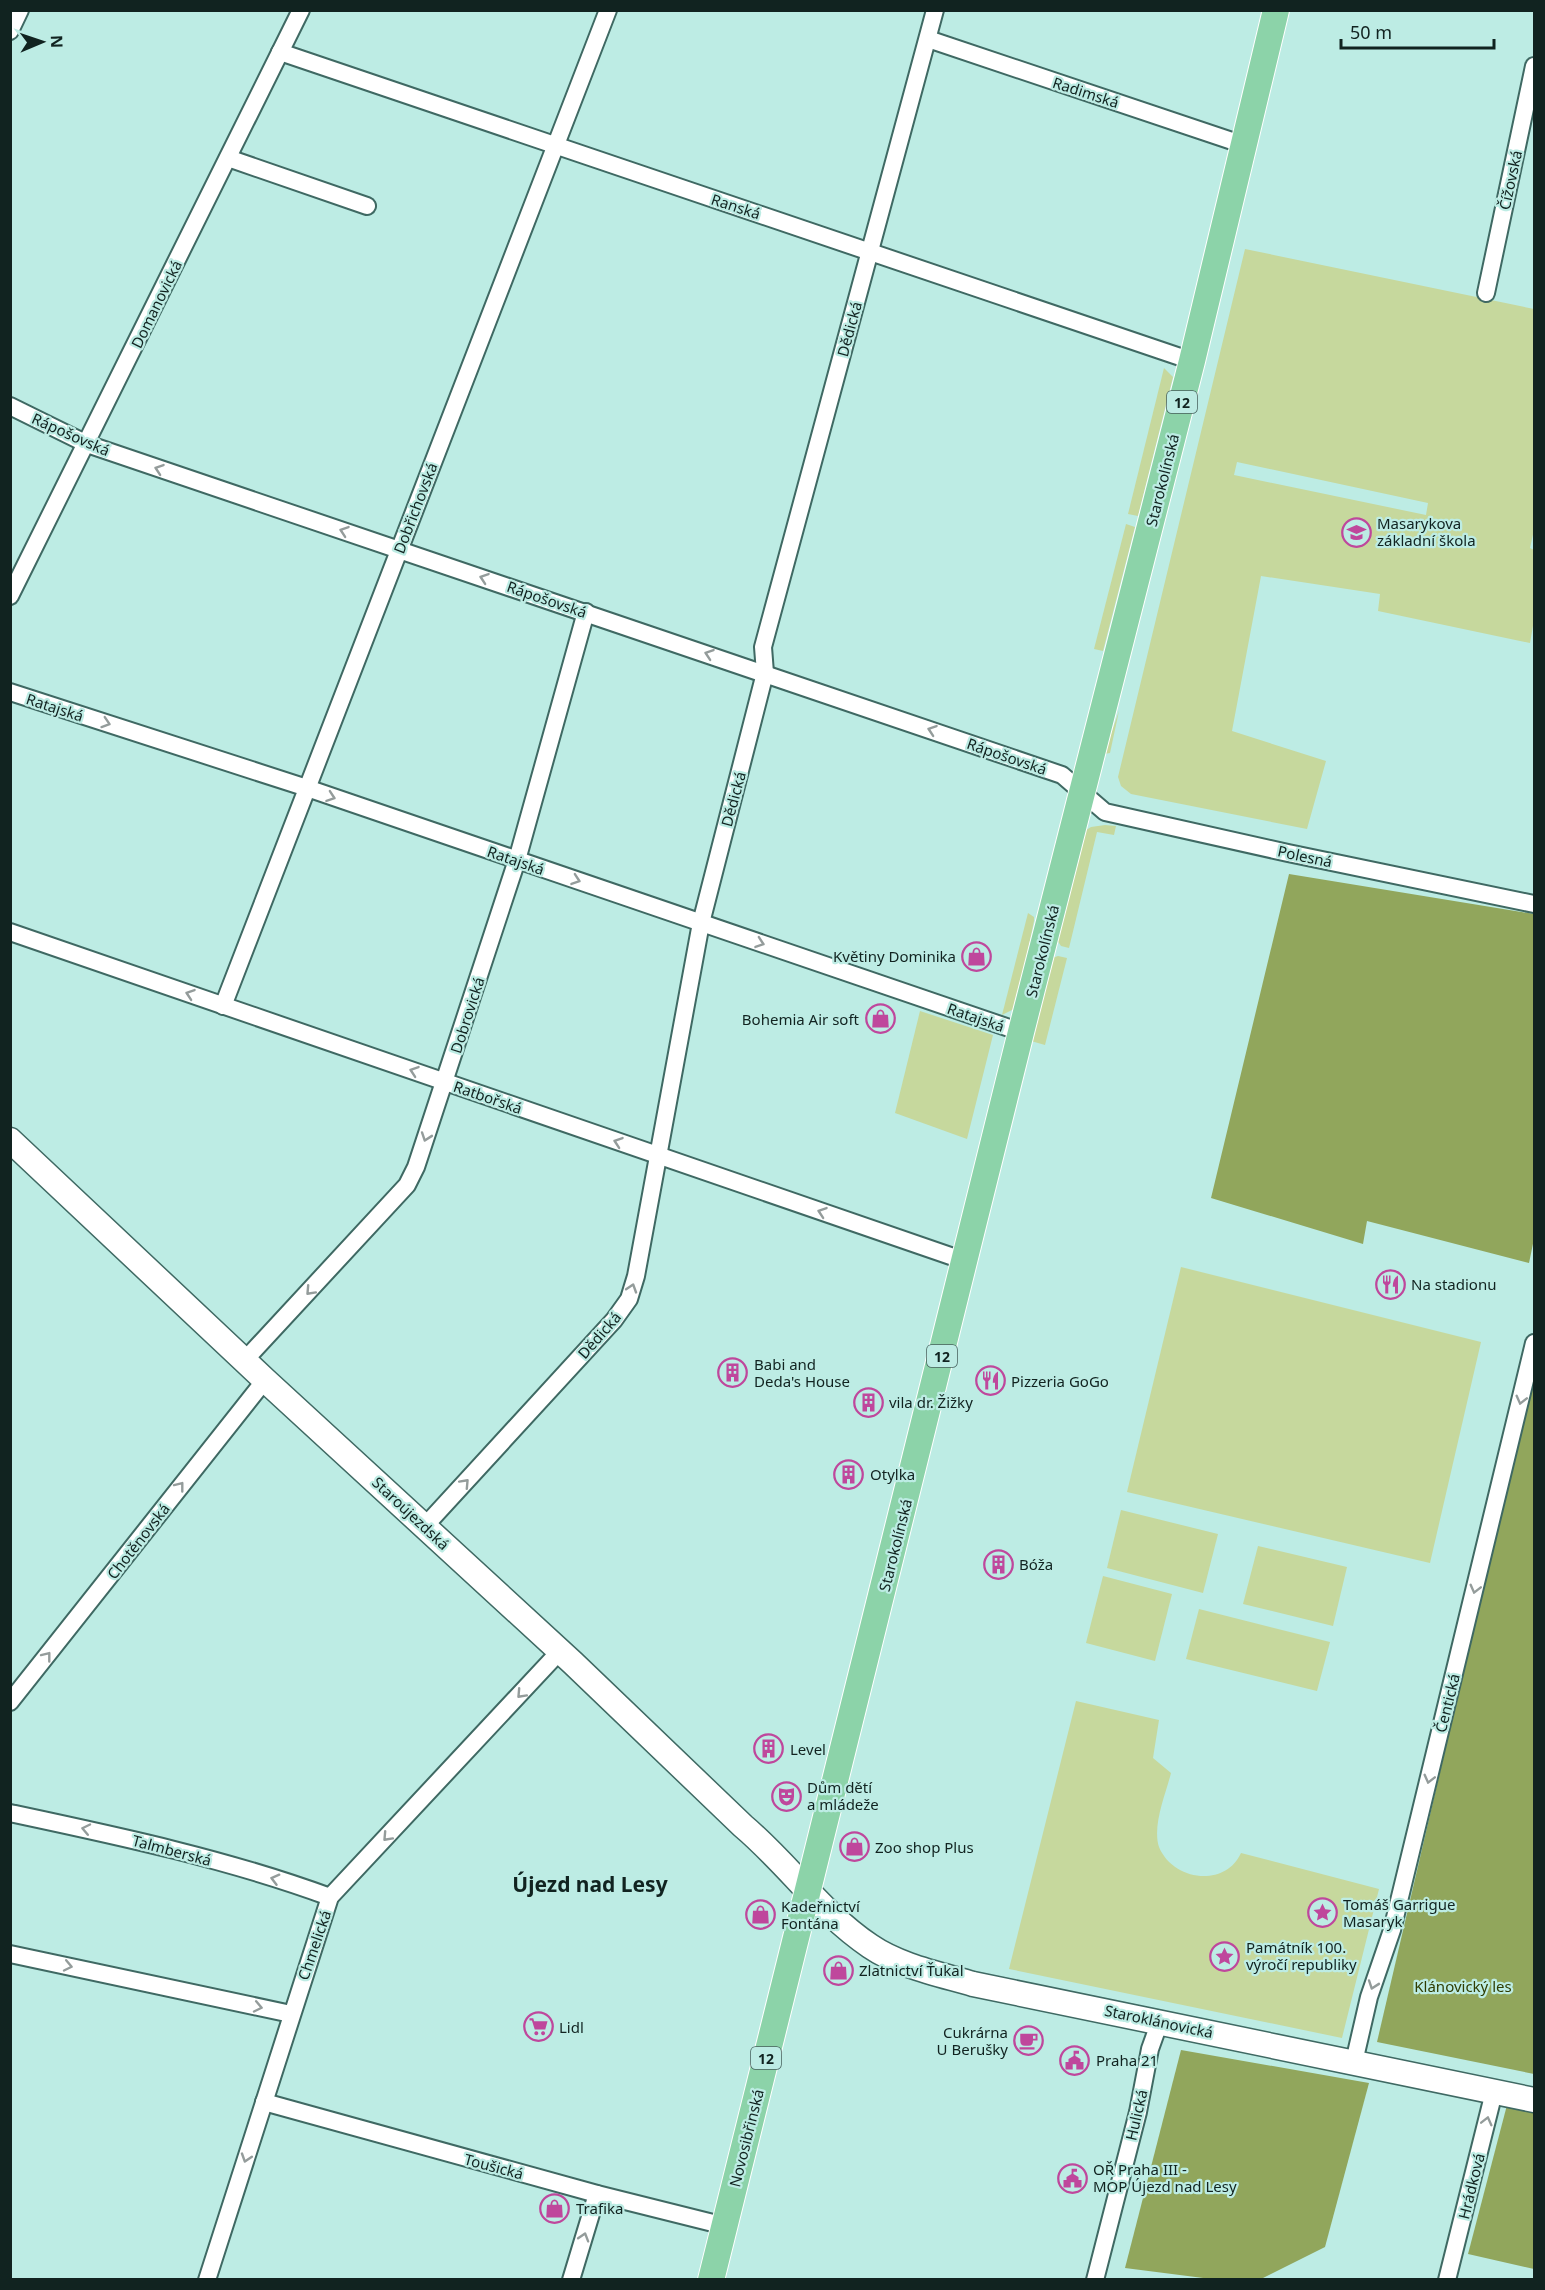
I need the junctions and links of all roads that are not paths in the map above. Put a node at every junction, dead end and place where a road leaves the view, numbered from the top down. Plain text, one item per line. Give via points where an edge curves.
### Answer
1 (20, 10) edge
2 (301, 10) edge
3 (608, 10) edge
4 (935, 10) edge
5 (1276, 10) edge
6 (10, 31) edge
7 (928, 39) junction
8 (280, 52) junction
9 (1534, 66) edge
10 (1244, 145) junction
11 (555, 146) junction
12 (228, 158) junction
13 (368, 206) dead end
14 (871, 251) junction
15 (1486, 293) dead end
16 (1192, 361) junction
17 (10, 406) edge
18 (87, 444) junction
19 (399, 550) junction
20 (10, 596) edge
21 (586, 612) junction
22 (765, 672) junction
23 (10, 692) edge
24 (307, 788) junction
25 (1083, 791) junction
26 (517, 860) junction
27 (1534, 904) edge
28 (701, 923) junction
29 (10, 932) edge
30 (223, 1006) junction
31 (1021, 1032) junction
32 (445, 1082) junction
33 (10, 1140) edge
34 (658, 1156) junction
35 (966, 1261) junction
36 (1534, 1343) edge
37 (244, 1361) junction
38 (265, 1380) junction
39 (425, 1526) junction
40 (560, 1651) junction
41 (10, 1702) edge
42 (10, 1813) edge
43 (807, 1891) junction
44 (330, 1898) junction
45 (10, 1953) edge
46 (291, 2014) junction
47 (1160, 2021) junction
48 (1354, 2062) junction
49 (1494, 2092) junction
50 (1534, 2100) edge
51 (264, 2102) junction
52 (597, 2194) junction
53 (725, 2226) junction
54 (207, 2280) edge
55 (572, 2280) edge
56 (711, 2280) edge
57 (1095, 2280) edge
58 (1447, 2280) edge

1 - 6 street
2 - 8 street, Domanovická
3 - 11 street, Dobřichovská
4 - 7 street, Dědická
5 - 10 main road, Starokolínská / 12
7 - 10 street, Radimská
7 - 14 street, Dědická
8 - 11 street, Ranská
8 - 12 street, Domanovická
9 - 15 street, Čížovská
10 - 16 main road, Starokolínská / 12
11 - 14 street, Ranská
11 - 19 street, Dobřichovská
12 - 13 street
12 - 18 street, Domanovická
14 - 16 street, Ranská
14 - 22 street, Dědická via 763,647
16 - 25 main road, Starokolínská / 12
17 - 18 street, Rápošovská
19 -> 18 street, Rápošovská
18 - 20 street, Domanovická
21 -> 19 street, Rápošovská
19 - 24 street, Dobřichovská
22 -> 21 street, Rápošovská
21 - 26 street, Dobrovická
25 -> 22 street, Rápošovská via 1062,775
22 - 28 street, Dědická
23 -> 24 street, Ratajská
24 -> 26 street, Ratajská
24 - 30 street, Dobřichovská
25 - 27 street, Polesná via 1105,812
25 - 31 main road, Starokolínská / 12
26 -> 28 street, Ratajská
26 - 32 street, Dobrovická
28 -> 31 street, Ratajská
28 - 34 street, Dědická
30 -> 29 street, Ratbořská
32 -> 30 street, Ratbořská
31 - 35 main road, Starokolínská / 12
34 -> 32 street, Ratbořská
32 -> 37 street, Dobrovická via 407,1185
33 - 37 street, Staroújezdská
35 -> 34 street, Ratbořská
39 -> 34 street, Dědická via 629,1299
35 - 43 main road, Starokolínská / 12
36 -> 48 street, Čentická via 1392,1930 1369,1997
37 - 38 street, Staroújezdská
38 - 39 street, Staroújezdská
41 -> 38 street, Chotěnovská
39 - 40 street, Staroújezdská
40 - 43 street, Staroújezdská via 773,1851
40 -> 44 street, Chmelická
44 -> 42 street, Talmberská via 294,1884 128,1838
43 - 47 street, Staroklánovická via 871,1947 931,1972
43 - 53 main road, Novosibřinská / 12
44 - 46 street, Chmelická
45 -> 46 street
46 - 51 street, Chmelická
47 - 48 street, Staroklánovická
47 - 57 street, Hulická
48 - 49 street, Staroklánovická
49 - 50 street, Staroklánovická
58 -> 49 street, Hrádková
51 - 52 street, Toušická
51 -> 54 street, Chmelická
52 - 53 street, Toušická
55 -> 52 street
53 - 56 main road, Novosibřinská / 12

